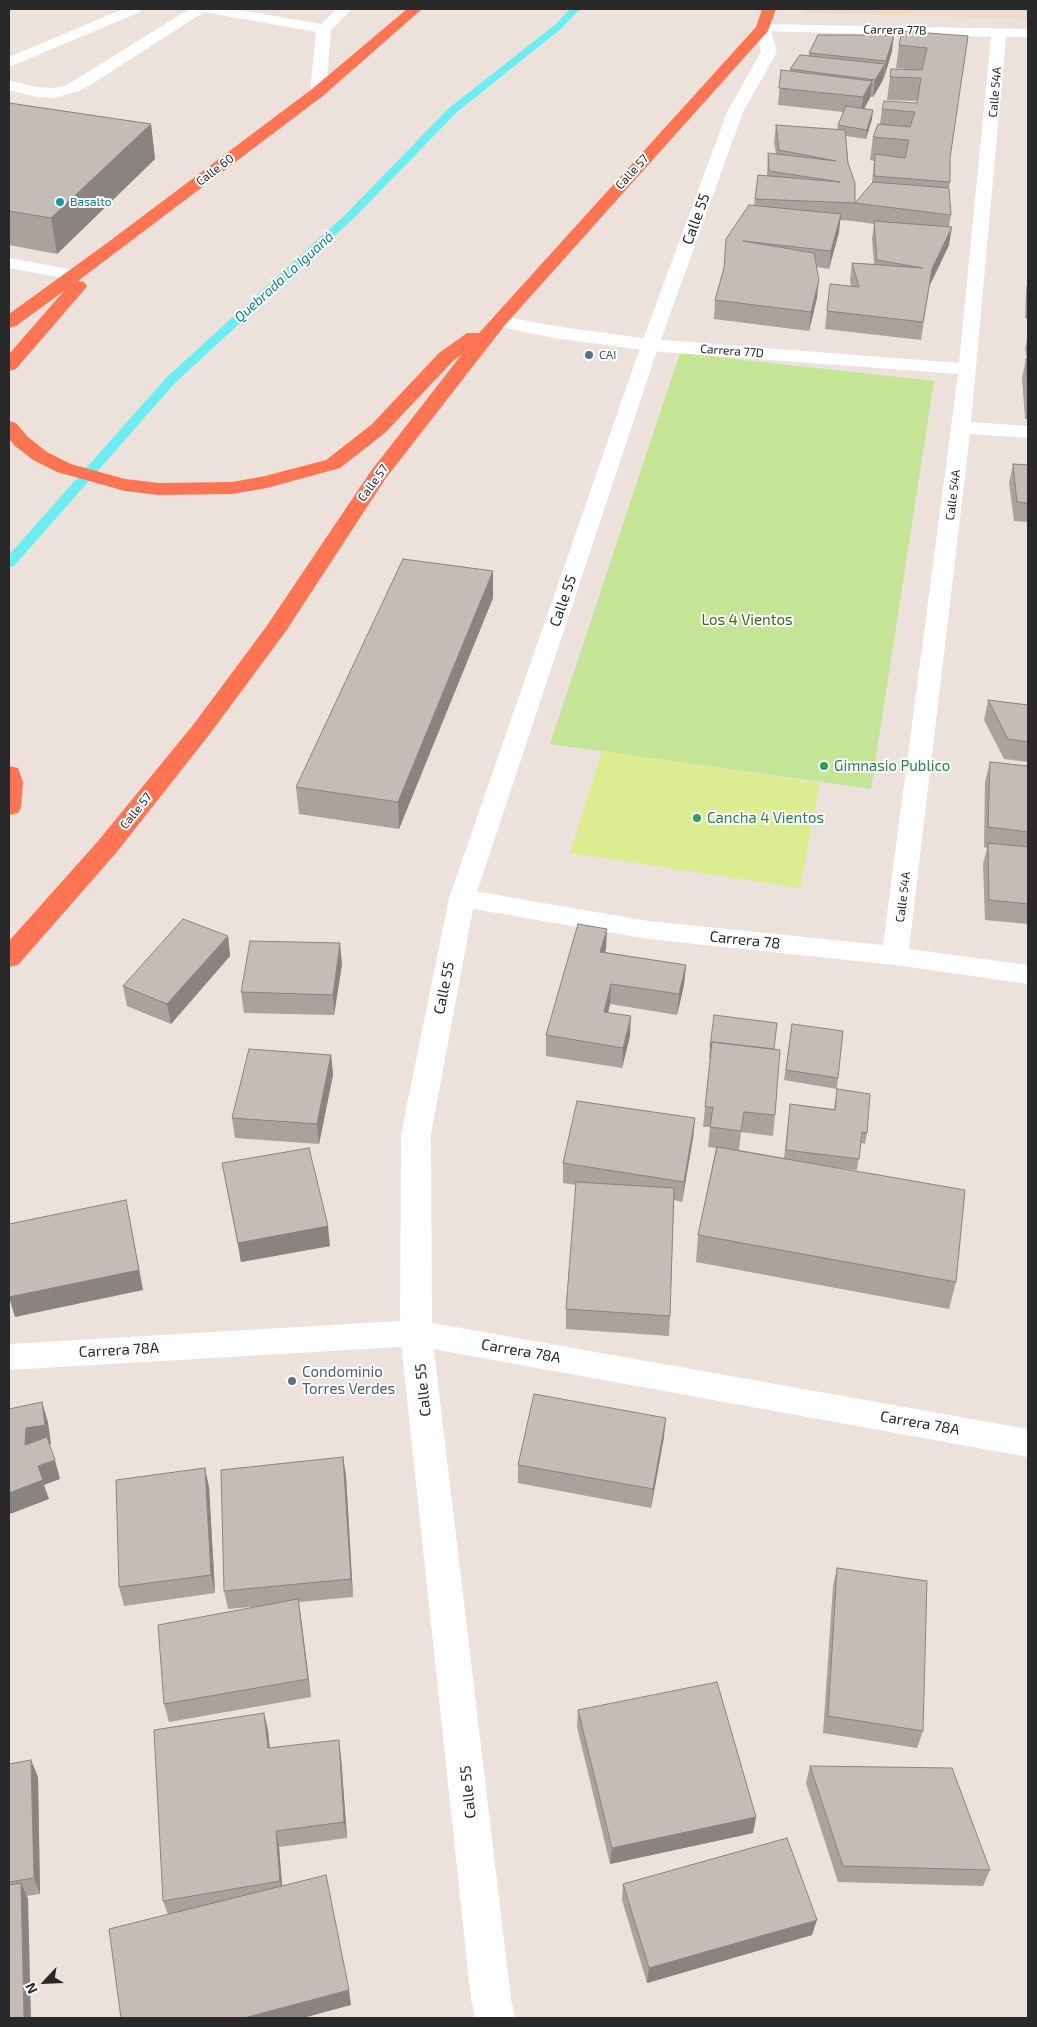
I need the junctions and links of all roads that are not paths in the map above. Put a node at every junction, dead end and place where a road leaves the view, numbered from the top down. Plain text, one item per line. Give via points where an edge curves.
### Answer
1 (135, 9) edge
2 (199, 9) edge
3 (210, 9) edge
4 (345, 9) edge
5 (415, 9) edge
6 (766, 18) edge
7 (324, 29) junction
8 (999, 32) junction
9 (1028, 33) edge
10 (9, 62) edge
11 (9, 85) edge
12 (318, 92) junction
13 (112, 247) junction
14 (9, 263) edge
15 (74, 275) junction
16 (498, 321) junction
17 (9, 322) edge
18 (650, 345) junction
19 (9, 365) edge
20 (968, 369) junction
21 (9, 427) edge
22 (961, 427) junction
23 (1028, 432) edge
24 (10, 778) edge
25 (9, 806) edge
26 (462, 898) junction
27 (895, 956) junction
28 (9, 958) edge
29 (1028, 974) edge
30 (416, 1333) junction
31 (9, 1357) edge
32 (1028, 1442) edge
33 (495, 2018) edge

1 - 10 street
2 - 11 street via 73,88 53,93
3 - 7 street
4 - 7 street
5 - 12 highway, Calle 60
6 - 8 street, Carrera 77B
6 - 16 highway, Calle 57
6 - 18 street, Calle 55 via 769,52 735,112
7 - 12 street
8 - 9 street, Carrera 77B
8 - 20 street, Calle 54A
12 - 13 highway, Calle 60
13 - 15 highway, Calle 60
13 - 19 highway
14 - 15 street
15 - 17 highway, Calle 60
16 - 18 street, Carrera 77D
16 - 21 highway via 446,357 378,429 333,464 293,476 241,486 195,490 125,485 64,468 40,456
16 - 28 highway, Calle 57 via 378,475 275,631 201,730 108,847
18 - 20 street, Carrera 77D
18 - 26 street, Calle 55
20 - 22 street, Calle 54A
22 - 23 street
22 - 27 street, Calle 54A
24 - 25 highway
26 - 27 street, Carrera 78 via 648,930
26 - 30 street, Calle 55 via 416,1134
27 - 29 street, Carrera 78
30 - 31 street, Carrera 78A
30 - 32 street, Carrera 78A
30 - 33 street, Calle 55 via 488,1980

